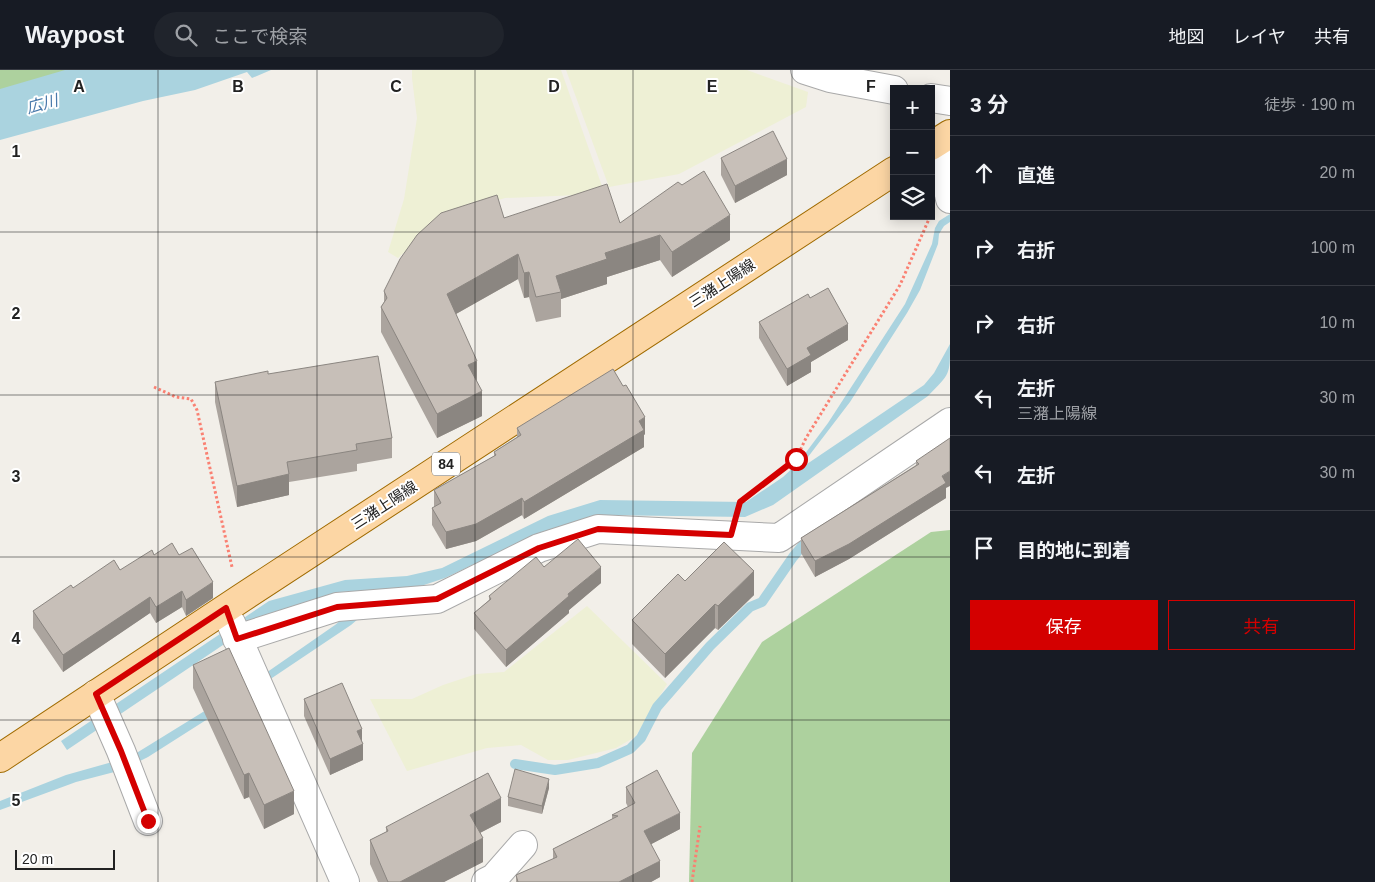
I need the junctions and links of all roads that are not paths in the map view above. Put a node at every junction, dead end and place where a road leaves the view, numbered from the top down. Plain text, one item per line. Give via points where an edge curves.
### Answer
1 (805, 70) edge
2 (890, 89) edge
3 (935, 99) edge
4 (950, 102) edge
5 (939, 141) edge
6 (890, 174) edge
7 (950, 199) edge
8 (950, 422) edge
9 (233, 616) junction
10 (104, 710) junction
11 (0, 758) edge
12 (148, 821) dead end
13 (523, 845) dead end
14 (345, 882) edge
15 (486, 882) edge

1 - 2 street
3 - 4 street
5 - 7 street
6 - 9 main road, 三潴上陽線 / 84
8 - 9 street via 779,538 598,529 539,548 437,599
9 - 10 main road, 三潴上陽線 / 84
9 - 14 street via 256,682
10 - 11 main road, 三潴上陽線 / 84
10 - 12 street
13 - 15 street via 494,878

